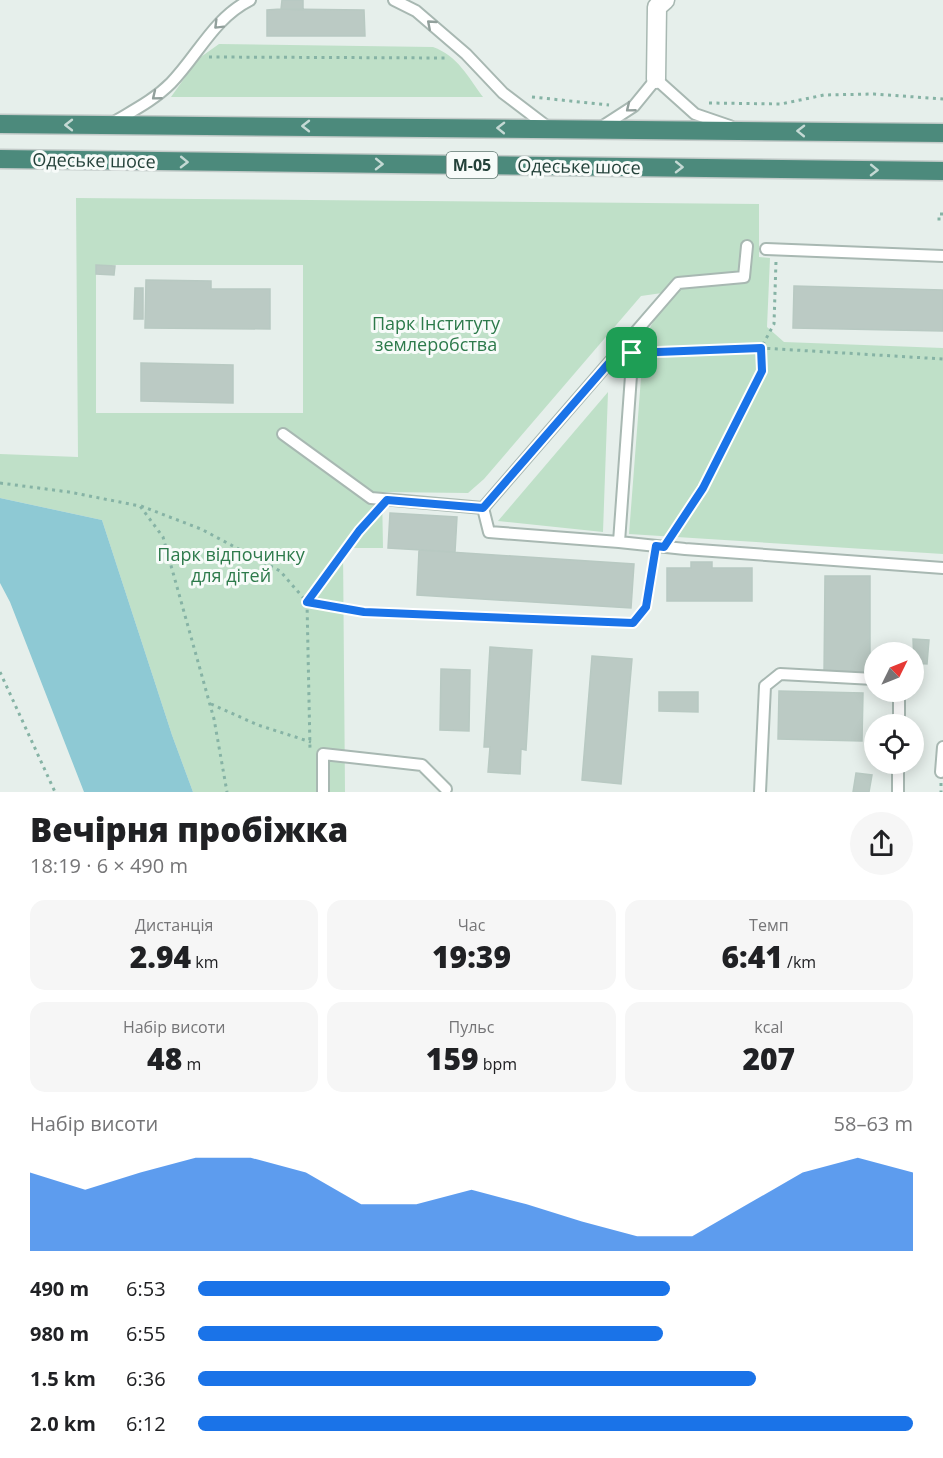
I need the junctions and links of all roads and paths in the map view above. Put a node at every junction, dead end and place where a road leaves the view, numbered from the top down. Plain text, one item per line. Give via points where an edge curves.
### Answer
1 (250, 0) edge
2 (394, 0) edge
3 (665, 0) edge
4 (201, 57) dead end
5 (459, 58) dead end
6 (656, 79) junction
7 (522, 96) dead end
8 (943, 99) edge
9 (703, 103) dead end
10 (611, 105) dead end
11 (0, 124) edge
12 (110, 125) junction
13 (549, 128) junction
14 (597, 129) junction
15 (744, 131) junction
16 (943, 133) edge
17 (0, 159) edge
18 (943, 171) edge
19 (943, 214) edge
20 (943, 221) edge
21 (747, 246) dead end
22 (771, 250) joint
23 (943, 256) edge
24 (634, 334) junction
25 (761, 348) junction
26 (632, 353) junction
27 (943, 359) edge
28 (283, 434) dead end
29 (0, 483) edge
30 (387, 500) junction
31 (140, 506) junction
32 (483, 508) junction
33 (619, 542) junction
34 (660, 547) junction
35 (943, 568) edge
36 (307, 602) junction
37 (0, 672) edge
38 (864, 678) edge
39 (210, 704) junction
40 (310, 741) junction
41 (943, 747) edge
42 (310, 751) dead end
43 (941, 772) dead end
44 (898, 774) edge
45 (447, 791) edge
46 (55, 792) edge
47 (227, 792) edge
48 (323, 792) edge
49 (760, 792) edge
50 (898, 792) edge

1 -> 12 lane via 214,28 153,99
13 -> 2 lane via 502,93 466,54 416,11
3 - 6 street via 657,7
4 - 5 path
6 -> 14 lane via 634,106
6 - 15 lane via 695,114
7 - 10 path
8 - 9 path via 874,94 824,95 781,104
12 -> 11 highway, Одеське шосе / М-05
13 -> 12 highway, Одеське шосе / М-05
13 - 14 highway, Одеське шосе / М-05
14 - 15 highway, Одеське шосе / М-05
16 -> 15 highway, Одеське шосе / М-05
17 -> 18 highway, Одеське шосе / М-05
19 - 20 path via 939,214 939,221
21 - 24 lane via 744,277 678,283
22 - 23 lane
22 - 25 path via 774,324
24 - 26 lane
24 - 32 lane
25 - 26 path
25 - 27 path
25 - 34 path via 762,371 703,488
26 - 33 lane
28 - 30 lane via 371,498
29 - 31 path
30 - 32 lane
30 - 36 path
31 - 36 path via 201,529 280,571
31 - 39 path via 163,537
32 - 33 lane via 489,532
33 - 34 lane
34 - 35 lane
34 - 36 path via 646,607 633,623 364,612
36 - 40 path
37 - 46 path
38 - 49 lane via 780,674 765,686
39 - 40 path via 258,725
39 - 47 path
40 - 42 path
41 - 43 lane
44 - 50 lane
45 - 48 lane via 422,765 323,754

